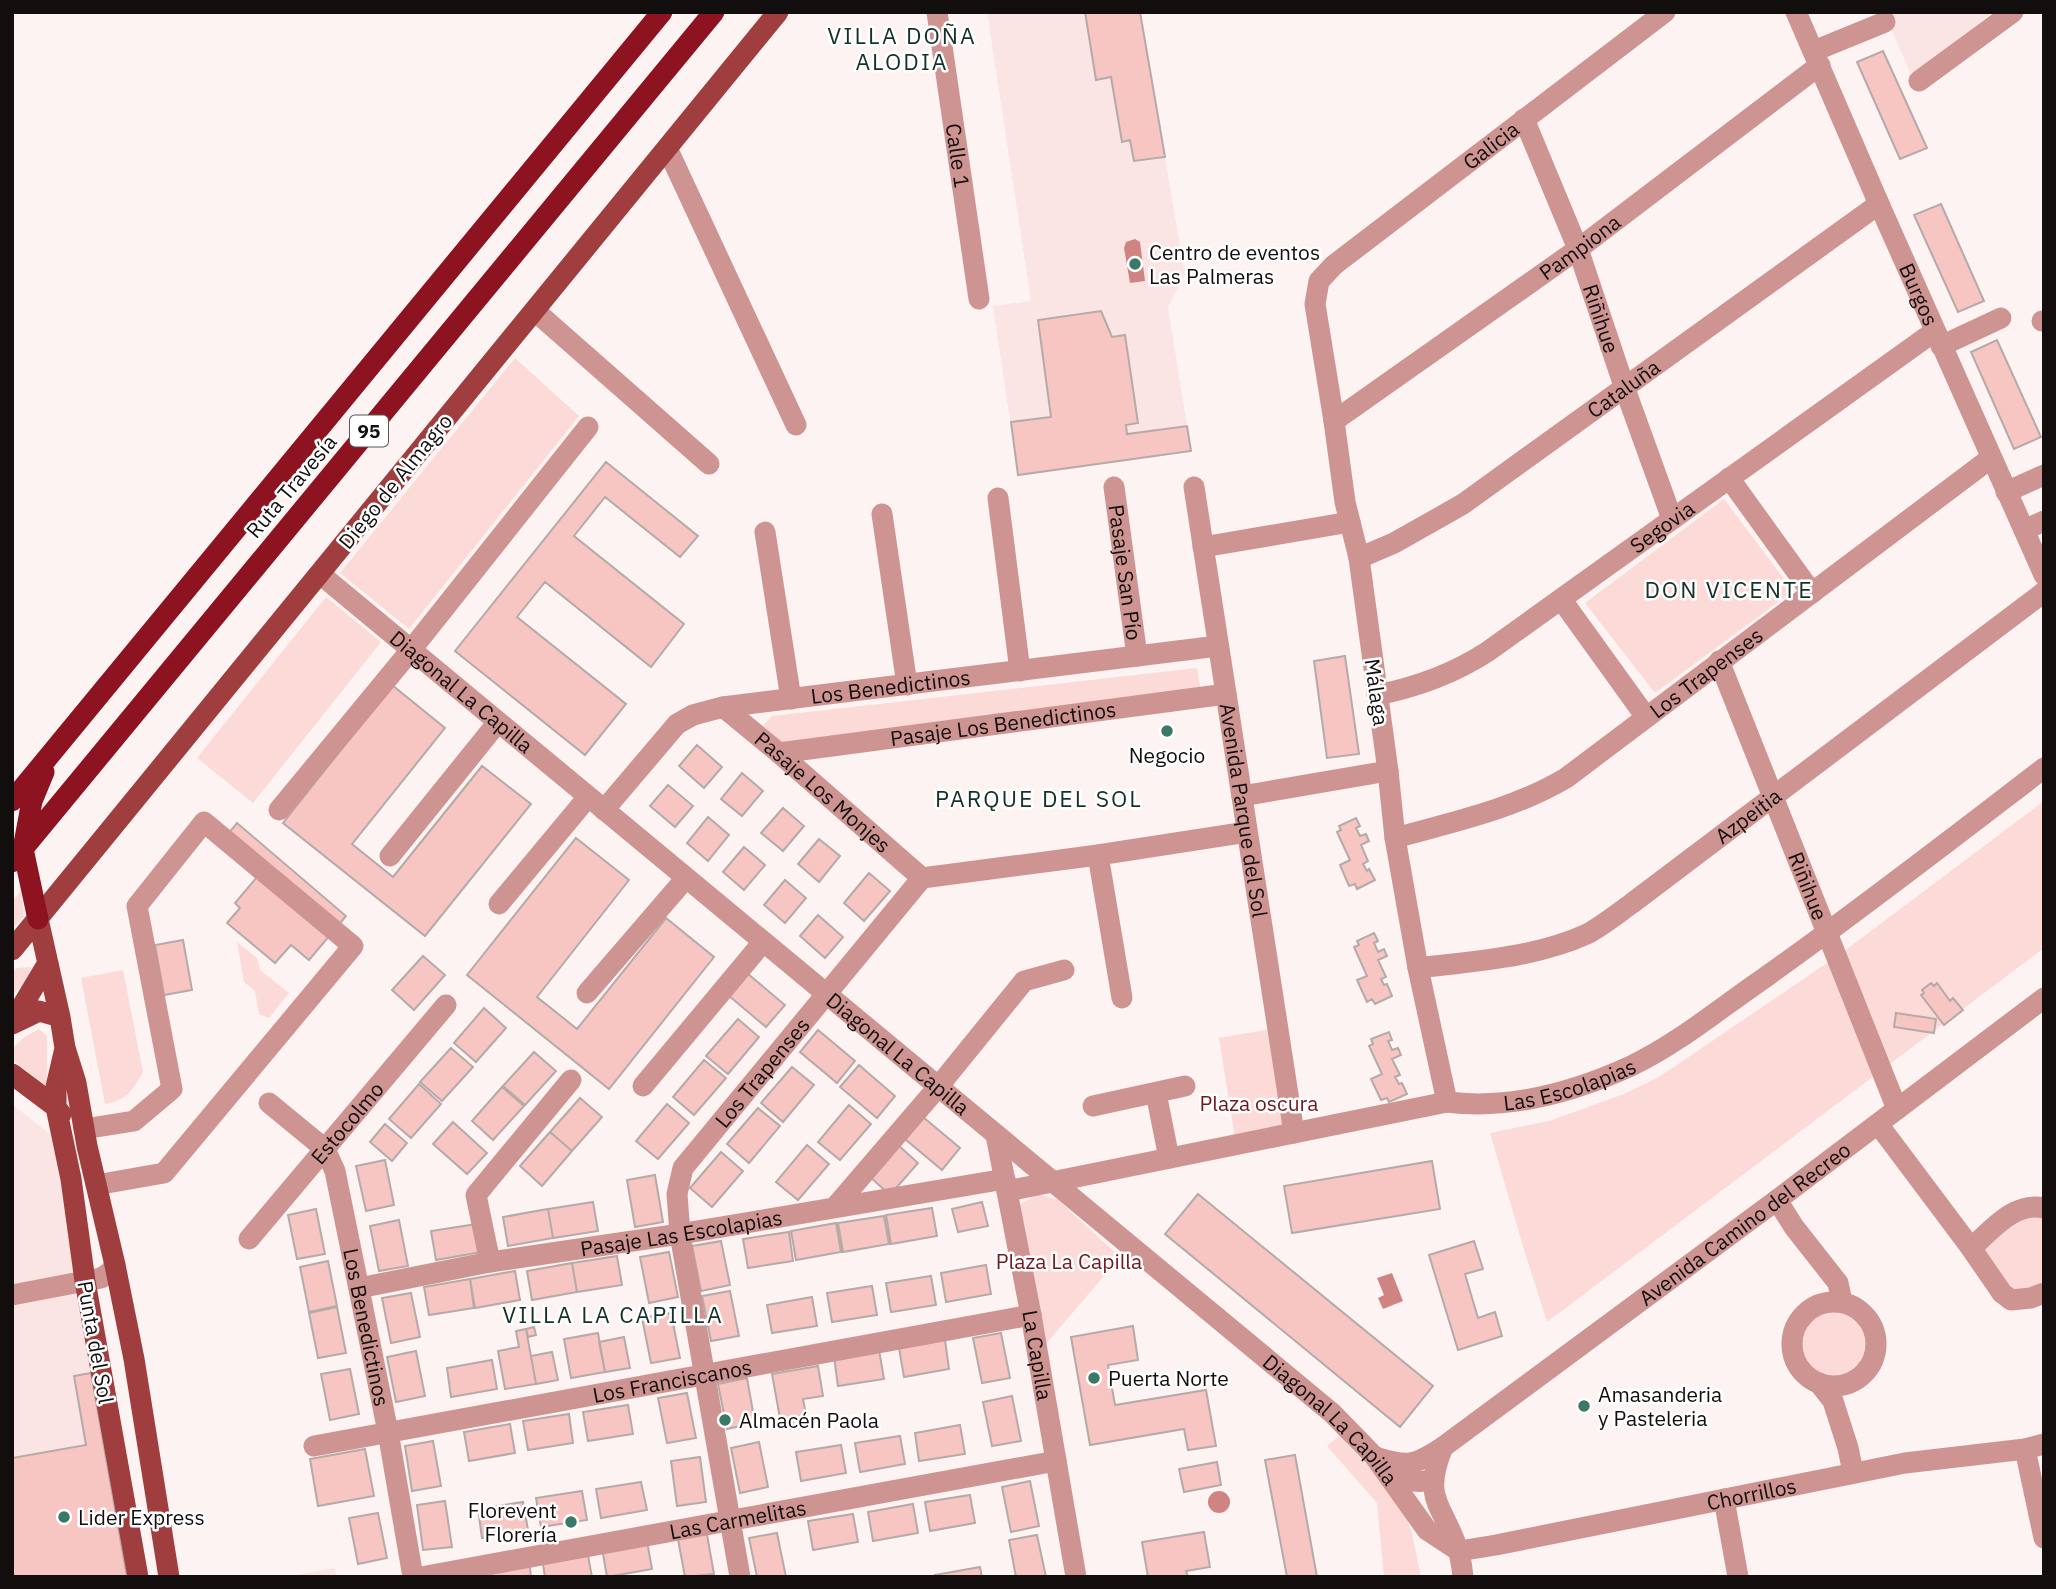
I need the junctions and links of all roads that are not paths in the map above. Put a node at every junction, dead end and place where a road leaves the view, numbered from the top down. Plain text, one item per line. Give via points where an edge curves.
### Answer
1 (662, 12) edge
2 (714, 12) edge
3 (778, 12) edge
4 (937, 12) edge
5 (1665, 12) edge
6 (1796, 12) edge
7 (2013, 12) edge
8 (1885, 22) dead end
9 (1817, 58) junction
10 (1919, 81) dead end
11 (1524, 119) junction
12 (667, 148) junction
13 (1879, 204) junction
14 (1578, 249) junction
15 (1319, 281) joint
16 (979, 299) dead end
17 (535, 311) junction
18 (2001, 318) dead end
19 (1938, 338) junction
20 (1625, 388) junction
21 (1334, 421) junction
22 (796, 425) dead end
23 (588, 428) dead end
24 (1991, 458) junction
25 (709, 464) dead end
26 (2044, 475) edge
27 (1729, 478) junction
28 (1114, 487) dead end
29 (1194, 487) dead end
30 (2006, 492) junction
31 (998, 498) dead end
32 (882, 514) dead end
33 (1672, 519) junction
34 (2044, 521) edge
35 (1350, 522) junction
36 (2024, 530) junction
37 (765, 532) dead end
38 (1203, 547) junction
39 (1359, 558) junction
40 (320, 574) junction
41 (2044, 575) edge
42 (2044, 592) edge
43 (1812, 593) junction
44 (1561, 599) junction
45 (1218, 646) junction
46 (411, 650) junction
47 (1137, 656) junction
48 (1719, 662) junction
49 (1020, 671) junction
50 (907, 685) junction
51 (1226, 694) junction
52 (1377, 695) junction
53 (790, 699) junction
54 (723, 707) junction
55 (1646, 717) junction
56 (498, 722) junction
57 (60, 743) junction
58 (779, 754) junction
59 (2044, 768) edge
60 (1388, 771) junction
61 (1242, 796) junction
62 (1774, 797) junction
63 (12, 801) edge
64 (596, 804) junction
65 (279, 810) dead end
66 (1247, 832) junction
67 (1395, 838) junction
68 (1098, 855) junction
69 (18, 856) edge
70 (390, 856) dead end
71 (686, 878) junction
72 (922, 878) junction
73 (499, 904) dead end
74 (38, 919) junction
75 (1828, 933) junction
76 (763, 942) junction
77 (12, 951) edge
78 (47, 957) junction
79 (1418, 968) junction
80 (1064, 970) dead end
81 (587, 993) dead end
82 (826, 994) junction
83 (1122, 998) dead end
84 (2044, 998) edge
85 (446, 1005) dead end
86 (60, 1017) junction
87 (12, 1023) edge
88 (65, 1048) junction
89 (12, 1074) edge
90 (571, 1080) dead end
91 (643, 1086) dead end
92 (1185, 1086) dead end
93 (938, 1087) junction
94 (1156, 1093) junction
95 (1447, 1102) junction
96 (269, 1103) dead end
97 (1093, 1106) dead end
98 (56, 1107) junction
99 (1897, 1109) junction
100 (1878, 1124) junction
101 (1294, 1133) junction
102 (996, 1135) junction
103 (85, 1137) junction
104 (324, 1149) junction
105 (1169, 1158) junction
106 (1052, 1181) junction
107 (96, 1185) junction
108 (1006, 1185) junction
109 (1777, 1200) junction
110 (835, 1207) junction
111 (2044, 1208) edge
112 (680, 1234) junction
113 (249, 1239) dead end
114 (1971, 1248) junction
115 (490, 1262) junction
116 (116, 1265) junction
117 (85, 1281) junction
118 (359, 1288) junction
119 (2044, 1293) edge
120 (12, 1295) edge
121 (1842, 1302) junction
122 (1031, 1315) junction
123 (134, 1359) junction
124 (98, 1362) junction
125 (705, 1375) junction
126 (1819, 1383) junction
127 (388, 1432) junction
128 (314, 1446) dead end
129 (1443, 1447) junction
130 (2035, 1447) edge
131 (1375, 1457) junction
132 (1056, 1461) junction
133 (1853, 1472) junction
134 (1433, 1479) junction
135 (1724, 1499) junction
136 (730, 1519) junction
137 (2044, 1538) edge
138 (1459, 1550) junction
139 (138, 1577) edge
140 (169, 1577) edge
141 (413, 1577) edge
142 (421, 1577) edge
143 (740, 1577) edge
144 (1076, 1577) edge
145 (1463, 1577) edge
146 (1738, 1577) edge

1 - 57 highway, Ruta Travesía / 95
2 - 69 highway, Ruta Travesía / 95
3 - 12 main road, Diego de Almagro
4 - 16 street, Calle 1
5 - 11 street, Galicia
6 - 9 street, Burgos
7 - 10 street
8 - 9 street, Pampiona
9 - 13 street, Burgos
9 - 14 street, Pampiona
11 - 14 street, Riñihue
11 - 15 street, Galicia
12 - 17 main road, Diego de Almagro
12 - 22 street
13 - 19 street, Burgos
13 - 20 street, Cataluña
14 - 20 street, Riñihue
14 - 21 street, Pampiona
15 - 21 street, Málaga via 1315,304
17 - 25 street
17 - 40 main road, Diego de Almagro
18 - 19 street, Segovia
19 - 24 street, Burgos
19 - 27 street, Segovia
20 - 33 street, Riñihue
20 - 39 street, Cataluña via 1463,504
21 - 35 street, Málaga
23 - 46 street
24 - 30 street, Burgos
24 - 43 street, Los Trapenses
26 - 30 street
27 - 33 street, Segovia
27 - 43 street
28 - 47 street, Pasaje San Pío
29 - 38 street, Avenida Parque del Sol
30 - 36 street, Burgos
31 - 49 street
32 - 50 street
33 - 44 street, Segovia
34 - 36 street
35 - 38 street
35 - 39 street, Málaga
36 - 41 street, Burgos
37 - 53 street
38 - 45 street, Avenida Parque del Sol
39 - 52 street, Málaga
40 - 46 street, Diagonal La Capilla
40 - 74 main road, Diego de Almagro
42 - 62 street, Azpeitia
43 - 48 street, Los Trapenses
44 - 52 street, Segovia via 1468,664 1427,683
44 - 55 street
45 - 47 street, Los Benedictinos
45 - 51 street, Avenida Parque del Sol
46 - 56 street, Diagonal La Capilla
46 - 65 street
47 - 49 street, Los Benedictinos
48 - 55 street, Los Trapenses
48 - 62 street, Riñihue
49 - 50 street, Los Benedictinos
50 - 53 street, Los Benedictinos
51 - 58 street, Pasaje Los Benedictinos
51 - 61 street, Avenida Parque del Sol
52 - 60 street, Málaga
53 - 54 street, Los Benedictinos
54 - 58 street, Pasaje Los Monjes
54 - 64 street, Los Benedictinos via 677,724
55 - 67 street, Los Trapenses via 1542,792
56 - 64 street, Diagonal La Capilla
56 - 70 street
57 - 63 highway, Ruta Travesía / 95
57 - 69 highway via 32,801
58 - 72 street, Pasaje Los Monjes
59 - 75 street, Las Escolapias
60 - 61 street
60 - 67 street, Málaga
61 - 66 street, Avenida Parque del Sol
62 - 75 street, Riñihue
62 - 79 street, Azpeitia via 1589,933 1537,951
64 - 71 street, Diagonal La Capilla
64 - 73 street, Los Benedictinos
66 - 68 street
66 - 101 street, Avenida Parque del Sol
67 - 79 street, Málaga
68 - 72 street
68 - 83 street
69 - 74 highway
71 - 76 street, Diagonal La Capilla
71 - 81 street
72 - 82 street, Los Trapenses
74 - 77 main road, Diego de Almagro
74 - 78 main road, Punta del Sol
75 - 95 street, Las Escolapias via 1675,1041 1631,1066 1540,1099 1470,1105
75 - 99 street, Riñihue
76 - 82 street, Diagonal La Capilla
76 - 91 street
77 - 78 main road via 27,948
78 - 86 main road, Punta del Sol
78 - 87 main road
79 - 95 street, Málaga
80 - 93 street via 1024,981
82 - 93 street, Diagonal La Capilla
82 - 112 street, Los Trapenses via 682,1168 677,1194
84 - 99 street, Avenida Camino del Recreo
85 - 104 street, Estocolmo
86 - 87 main road via 39,1010
86 - 88 main road, Punta del Sol
88 - 98 main road, Punta del Sol via 55,1087
88 - 103 main road, Punta del Sol
89 - 98 main road, Punta del Sol
90 - 115 street via 476,1195
92 - 94 street
93 - 102 street, Diagonal La Capilla
93 - 110 street
94 - 97 street
94 - 105 street
95 - 101 street, Las Escolapias
96 - 104 street, Los Benedictinos
98 - 103 main road, Punta del Sol
98 - 117 main road, Punta del Sol
99 - 100 street, Avenida Camino del Recreo
100 - 109 street, Avenida Camino del Recreo
100 - 114 street
101 - 105 street, Las Escolapias
102 - 106 street, Diagonal La Capilla
102 - 108 street, La Capilla
103 - 107 main road, Punta del Sol
103 - 107 street via 134,1121 172,1089 137,906 204,822 353,946 164,1173
104 - 113 street, Estocolmo
104 - 118 street, Los Benedictinos via 335,1171
105 - 106 street, Las Escolapias
106 - 108 street, Las Escolapias
106 - 131 street, Diagonal La Capilla via 1332,1413
107 - 116 main road, Punta del Sol
108 - 110 street, Pasaje Las Escolapias
108 - 122 street, La Capilla
109 - 121 street via 1839,1283
109 - 129 street, Avenida Camino del Recreo
110 - 112 street, Pasaje Las Escolapias
111 - 114 street via 2008,1214
112 - 115 street, Pasaje Las Escolapias
112 - 125 street, Los Trapenses
114 - 119 street via 2011,1300
115 - 118 street, Pasaje Las Escolapias
116 - 117 street via 101,1278
116 - 123 main road, Punta del Sol
117 - 120 street
117 - 124 main road, Punta del Sol
118 - 127 street, Los Benedictinos
121 - 126 street via 1815,1306 1803,1314 1792,1339 1798,1366
121 - 126 street via 1866,1316 1876,1341 1874,1355 1859,1378 1833,1386
122 - 125 street, Los Franciscanos
122 - 132 street, La Capilla
123 - 124 main road
123 - 140 main road, Punta del Sol
124 - 139 main road, Punta del Sol
125 - 127 street, Los Franciscanos
125 - 136 street, Los Trapenses
126 - 133 street via 1833,1401
127 - 128 street, Los Franciscanos
127 - 141 street, Los Benedictinos
129 - 131 street, Avenida Camino del Recreo via 1420,1462 1403,1464
129 - 134 street
130 - 133 street, Chorrillos
130 - 137 street
131 - 134 street via 1403,1478
131 - 138 street, Diagonal La Capilla via 1427,1530
132 - 136 street, Las Carmelitas
132 - 144 street, La Capilla
133 - 135 street, Chorrillos
134 - 138 street via 1433,1496
135 - 138 street, Chorrillos
135 - 146 street
136 - 142 street, Las Carmelitas
136 - 143 street, Los Trapenses
138 - 145 street

